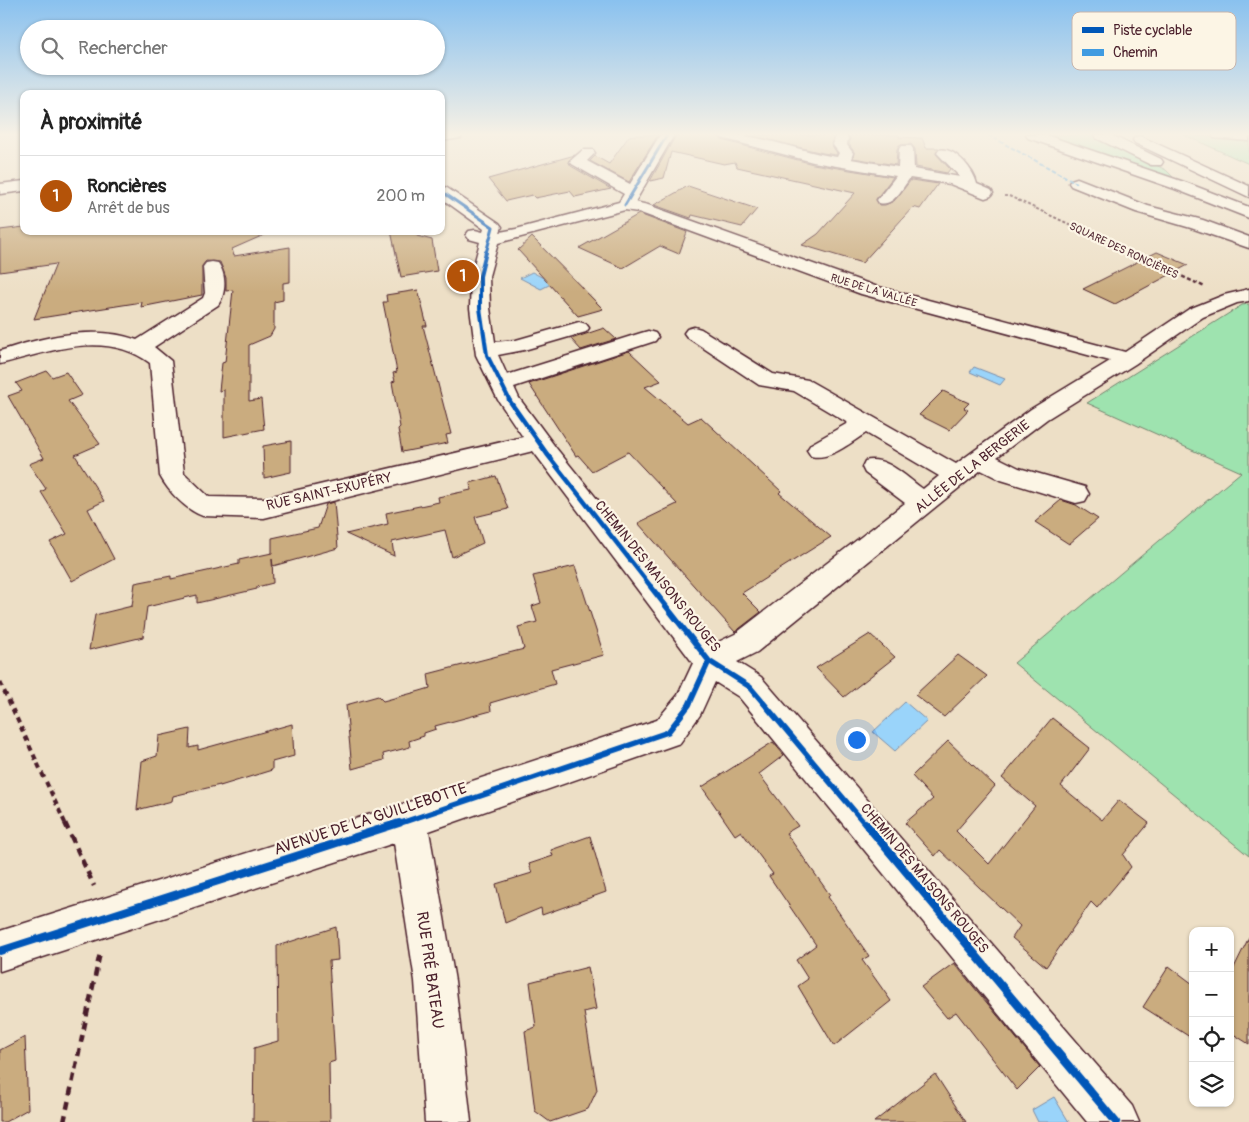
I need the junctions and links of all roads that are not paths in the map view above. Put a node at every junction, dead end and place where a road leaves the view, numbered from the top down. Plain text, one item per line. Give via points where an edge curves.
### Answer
1 (13, 187) edge
2 (613, 187) edge
3 (635, 187) edge
4 (895, 187) edge
5 (973, 187) edge
6 (1088, 187) edge
7 (1185, 187) edge
8 (1207, 187) edge
9 (0, 189) edge
10 (985, 193) road end
11 (20, 194) edge
12 (445, 194) edge
13 (0, 196) edge
14 (628, 199) junction
15 (885, 200) dead end
16 (1249, 208) edge
17 (1249, 214) edge
18 (463, 228) dead end
19 (490, 238) junction
20 (1249, 243) edge
21 (212, 267) dead end
22 (1240, 297) edge
23 (579, 328) dead end
24 (694, 333) dead end
25 (648, 337) dead end
26 (140, 347) junction
27 (486, 349) junction
28 (0, 358) edge
29 (1128, 359) junction
30 (501, 384) junction
31 (866, 422) junction
32 (538, 442) junction
33 (818, 450) dead end
34 (979, 458) junction
35 (874, 467) dead end
36 (958, 476) junction
37 (1076, 494) dead end
38 (924, 503) junction
39 (710, 661) junction
40 (409, 820) junction
41 (0, 951) edge
42 (448, 1122) edge
43 (1116, 1122) edge

1 - 9 main road
2 - 14 main road
3 - 14 main road
4 - 15 main road
5 - 10 main road
6 - 20 main road via 1142,209
7 - 17 main road
8 - 16 main road
11 - 13 main road
12 - 19 main road via 494,227
14 - 19 main road via 517,234
14 - 29 main road, RUE DE LA VALLÉE via 642,208 868,290
18 - 19 main road
19 - 27 main road, CHEMIN DES MAISONS ROUGES via 480,276 480,308
21 - 26 main road via 215,293 211,301
22 - 29 main road, ALLÉE DE LA BERGERIE via 1196,313
23 - 27 main road via 517,346
24 - 31 main road via 767,380 800,385
25 - 30 main road
26 - 28 main road, RUE SAINT-EXUPÉRY via 112,340 79,340
26 - 32 main road, RUE SAINT-EXUPÉRY via 160,361 172,476 202,506 264,508
27 - 30 main road, CHEMIN DES MAISONS ROUGES
29 - 34 main road, ALLÉE DE LA BERGERIE via 1039,414
30 - 32 main road, CHEMIN DES MAISONS ROUGES
31 - 33 main road
31 - 36 main road
32 - 39 main road, CHEMIN DES MAISONS ROUGES
34 - 36 main road, ALLÉE DE LA BERGERIE
34 - 37 main road via 1010,474
35 - 38 main road
36 - 38 main road, ALLÉE DE LA BERGERIE
38 - 39 main road, ALLÉE DE LA BERGERIE via 746,643
39 - 40 main road, AVENUE DE LA GUILLEBOTTE via 689,705 668,732
39 - 43 main road, CHEMIN DES MAISONS ROUGES via 750,687
40 - 41 main road, AVENUE DE LA GUILLEBOTTE
40 - 42 main road, RUE PRÉ BATEAU via 435,980

